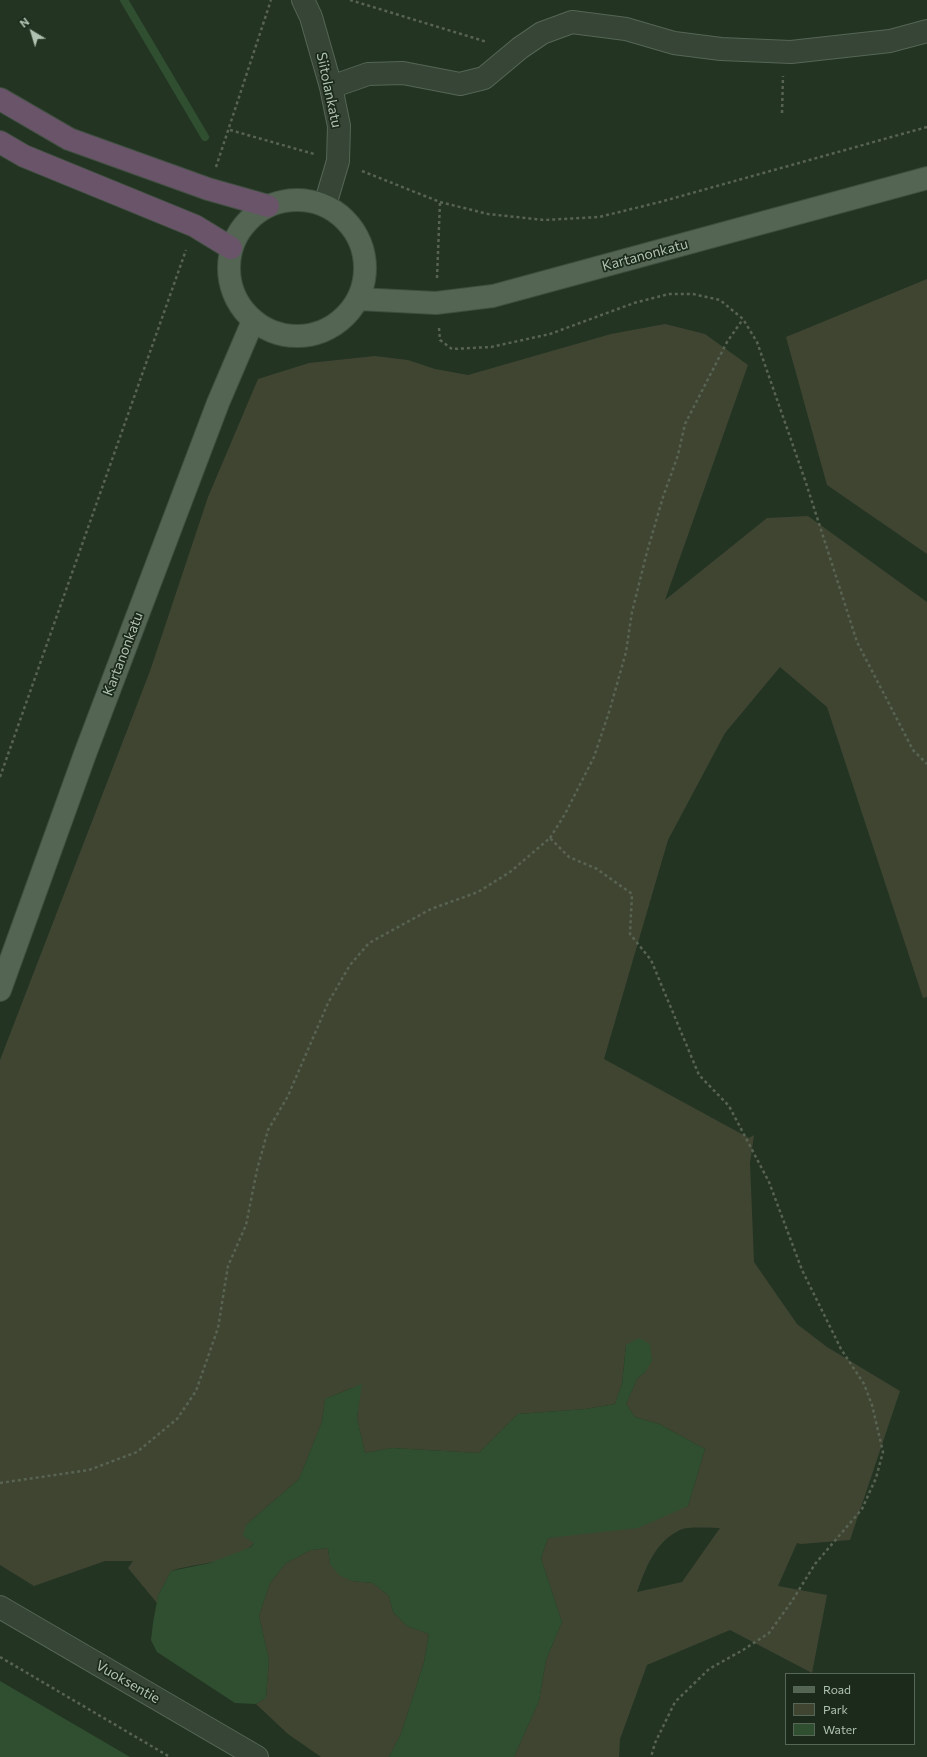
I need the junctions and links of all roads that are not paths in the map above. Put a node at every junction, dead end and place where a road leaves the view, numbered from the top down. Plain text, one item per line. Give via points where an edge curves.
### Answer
1 (303, 0) edge
2 (927, 31) edge
3 (331, 87) junction
4 (0, 99) edge
5 (0, 142) edge
6 (927, 178) edge
7 (325, 205) junction
8 (268, 206) junction
9 (231, 248) junction
10 (358, 299) junction
11 (253, 321) junction
12 (0, 990) edge
13 (0, 1607) edge
14 (257, 1757) edge

1 - 3 street, Siitolankatu via 311,17
2 - 3 street via 890,41 783,52 721,49 674,43 626,29 572,22 542,32 484,78 460,84 403,73 368,74
3 - 7 street, Siitolankatu via 339,126 338,162
4 - 8 highway via 69,139 208,189
5 - 9 highway via 24,156 195,226
6 - 10 main road, Kartanonkatu via 493,296 436,303
7 - 8 main road via 306,200 287,200
7 - 10 main road via 348,221 362,245 366,272
8 - 9 main road via 245,223
9 - 11 main road via 228,268 231,288 240,306
10 - 11 main road via 344,319 323,332 299,336 275,333
11 - 12 main road, Kartanonkatu via 218,403 85,754
13 - 14 street, Vuoksentie

